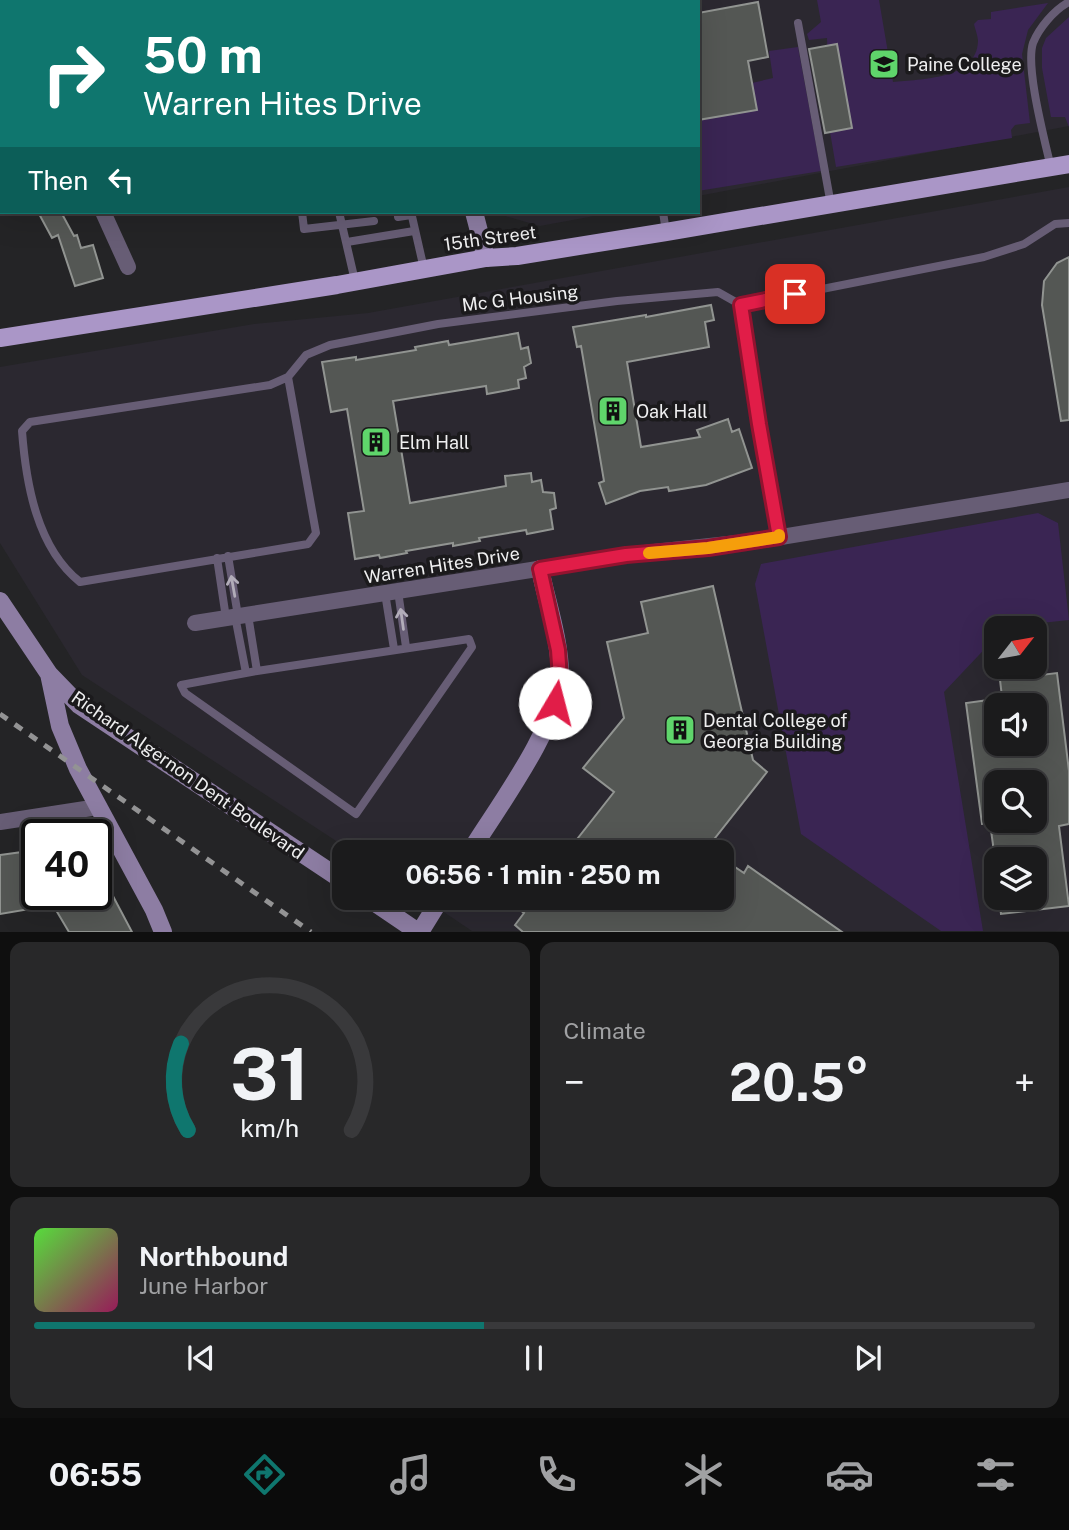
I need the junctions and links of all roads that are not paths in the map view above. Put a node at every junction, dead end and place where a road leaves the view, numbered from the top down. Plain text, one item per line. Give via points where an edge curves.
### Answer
1 (1069, 2) edge
2 (798, 23) dead end
3 (1069, 164) edge
4 (1051, 168) junction
5 (831, 205) junction
6 (104, 214) edge
7 (302, 214) edge
8 (339, 214) edge
9 (411, 214) edge
10 (475, 214) edge
11 (663, 214) edge
12 (398, 217) dead end
13 (373, 221) dead end
14 (1069, 223) edge
15 (341, 224) junction
16 (414, 231) junction
17 (666, 232) junction
18 (347, 242) junction
19 (486, 258) junction
20 (128, 267) dead end
21 (424, 269) junction
22 (355, 281) junction
23 (741, 305) junction
24 (0, 338) edge
25 (288, 377) junction
26 (1069, 490) edge
27 (779, 537) junction
28 (228, 556) junction
29 (217, 558) junction
30 (540, 569) junction
31 (391, 592) junction
32 (0, 601) edge
33 (237, 616) junction
34 (195, 623) dead end
35 (406, 647) junction
36 (394, 649) junction
37 (44, 667) junction
38 (257, 671) junction
39 (246, 673) junction
40 (98, 807) junction
41 (0, 822) edge
42 (477, 840) edge
43 (332, 874) edge
44 (386, 910) edge
45 (433, 910) edge
46 (163, 932) edge
47 (419, 932) edge

1 - 4 lane via 1053,14 1033,44 1031,64
2 - 5 lane
3 - 4 main road, 15th Street
4 - 5 main road, 15th Street
5 - 17 main road, 15th Street
6 - 20 street
7 - 15 lane via 304,229
8 - 15 lane
9 - 12 lane
9 - 16 lane
10 - 19 street
11 - 17 lane
13 - 15 lane
14 - 23 lane via 1055,224 1024,244 984,257
15 - 18 lane
16 - 18 lane
16 - 21 lane
17 - 19 main road, 15th Street
18 - 22 lane
19 - 21 main road, 15th Street
21 - 22 main road, 15th Street
22 - 24 main road, 15th Street
23 - 25 lane, Mc G Housing via 718,292 438,324 330,345 306,355
23 - 27 lane
25 - 28 lane via 316,533 308,544
25 - 29 lane via 270,385 30,422 22,431 34,513 65,570 80,582
26 - 27 street, Warren Hites Drive
27 - 30 street, Warren Hites Drive
28 - 29 lane
33 -> 28 lane
29 - 33 lane
30 - 31 street, Warren Hites Drive
30 - 42 street via 558,650 560,678 555,703 532,752
31 - 33 street, Warren Hites Drive
35 -> 31 lane
31 - 36 lane
32 - 37 street
33 - 34 street, Warren Hites Drive
33 - 38 lane
33 - 39 lane
35 - 36 lane
35 - 39 lane via 469,639 472,647 356,814 185,693 181,685
36 - 38 lane
37 - 40 street via 60,726
37 - 43 street, Richard Algernon Dent Boulevard via 79,705
38 - 39 lane
40 - 41 street
40 - 46 street
44 - 47 street
45 - 47 street

